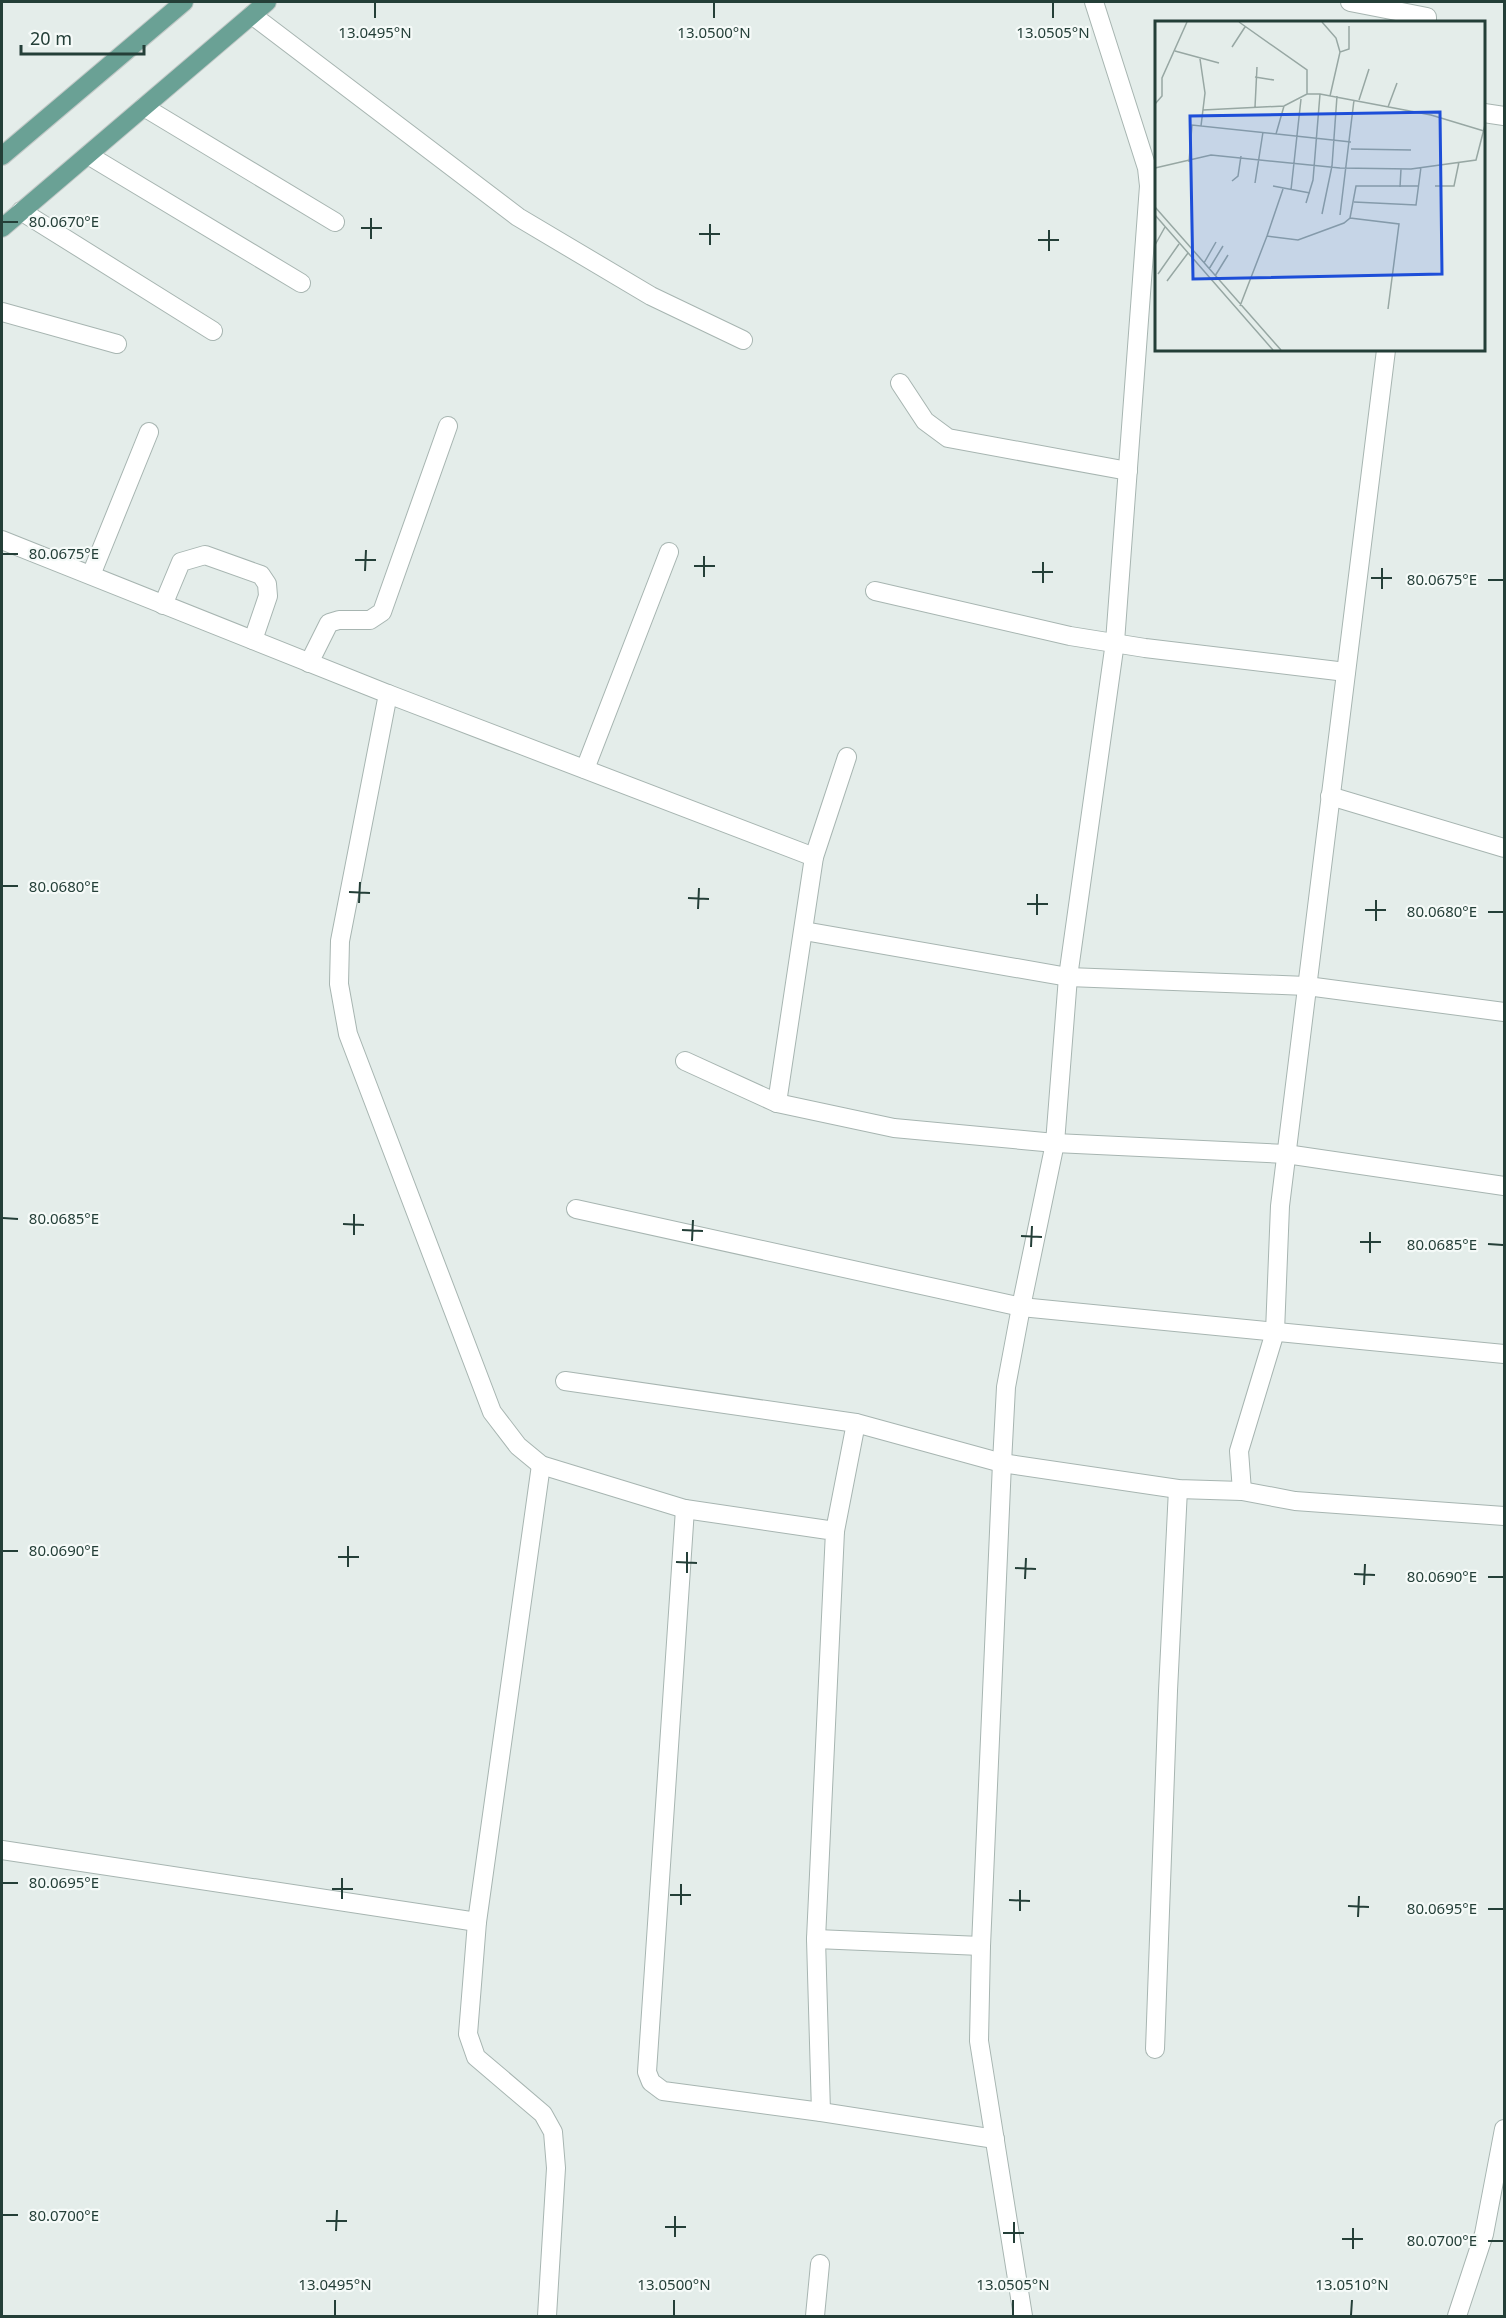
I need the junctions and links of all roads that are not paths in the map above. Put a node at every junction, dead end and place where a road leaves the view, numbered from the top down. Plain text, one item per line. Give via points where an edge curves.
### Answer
1 (184, 2) edge
2 (267, 2) edge
3 (1094, 2) edge
4 (1350, 2) edge
5 (252, 15) junction
6 (1427, 21) edge
7 (144, 107) junction
8 (1485, 113) edge
9 (1504, 116) edge
10 (88, 155) junction
11 (2, 156) edge
12 (21, 212) junction
13 (335, 222) dead end
14 (2, 228) edge
15 (301, 284) dead end
16 (2, 312) edge
17 (213, 331) dead end
18 (743, 340) dead end
19 (117, 344) dead end
20 (1386, 351) edge
21 (900, 383) dead end
22 (448, 426) dead end
23 (149, 432) dead end
24 (1128, 471) junction
25 (2, 540) edge
26 (669, 552) dead end
27 (91, 575) junction
28 (874, 591) dead end
29 (163, 605) junction
30 (253, 640) junction
31 (1115, 642) junction
32 (309, 663) junction
33 (1346, 672) junction
34 (388, 694) junction
35 (847, 758) dead end
36 (585, 769) junction
37 (1330, 796) junction
38 (1504, 848) edge
39 (814, 856) junction
40 (804, 931) junction
41 (1068, 977) junction
42 (1307, 986) junction
43 (1504, 1012) edge
44 (685, 1061) dead end
45 (777, 1103) junction
46 (1055, 1143) junction
47 (1286, 1154) junction
48 (1504, 1186) edge
49 (576, 1209) dead end
50 (1021, 1307) junction
51 (1275, 1332) junction
52 (1504, 1354) edge
53 (565, 1381) dead end
54 (856, 1423) junction
55 (1002, 1463) junction
56 (541, 1465) junction
57 (1178, 1490) junction
58 (1242, 1491) junction
59 (685, 1509) junction
60 (1504, 1516) edge
61 (835, 1531) junction
62 (2, 1850) edge
63 (477, 1922) junction
64 (816, 1939) junction
65 (981, 1947) junction
66 (1155, 2049) dead end
67 (821, 2112) junction
68 (1504, 2129) edge
69 (995, 2139) junction
70 (820, 2264) dead end
71 (547, 2316) edge
72 (815, 2316) edge
73 (1023, 2316) edge
74 (1457, 2316) edge

1 - 11 main road
2 - 5 main road
3 - 24 street via 1147,168 1149,186
4 - 6 street via 1427,17
5 - 7 main road
5 - 18 street via 518,218 651,296
7 - 10 main road
7 - 13 street
8 - 9 street
10 - 12 main road
10 - 15 street
12 - 14 main road
12 - 17 street
16 - 19 street
20 - 33 street
21 - 24 street via 925,421 948,438
22 - 32 street via 382,612 370,620 329,623
23 - 27 street
24 - 31 street
25 - 27 street
26 - 36 street
27 - 29 street
28 - 31 street via 1070,636
29 - 30 street
29 - 30 street via 181,562 194,557 205,555 261,575 268,596
30 - 32 street
31 - 33 street
31 - 41 street
32 - 34 street
33 - 37 street
34 - 36 street
34 - 56 street via 340,941 339,984 348,1034 492,1412 518,1446
35 - 39 street
36 - 39 street
37 - 38 street
37 - 42 street
39 - 40 street
40 - 41 street
40 - 45 street
41 - 42 street
41 - 46 street
42 - 43 street
42 - 47 street
44 - 45 street
45 - 46 street via 894,1128
46 - 47 street
46 - 50 street
47 - 48 street
47 - 51 street
49 - 50 street
50 - 51 street
50 - 55 street via 1006,1388
51 - 52 street
51 - 58 street via 1239,1451
53 - 54 street
54 - 55 street
54 - 61 street
55 - 57 street
55 - 65 street
56 - 59 street
56 - 63 street
57 - 58 street
57 - 66 street
58 - 60 street via 1295,1501
59 - 61 street
59 - 67 street via 647,2072 651,2082 663,2091
61 - 64 street
62 - 63 street
63 - 71 street via 468,2034 476,2057 543,2114 553,2132 556,2168
64 - 65 street
64 - 67 street
65 - 69 street via 979,2042
67 - 69 street
68 - 74 street via 1484,2234
69 - 73 street
70 - 72 street

